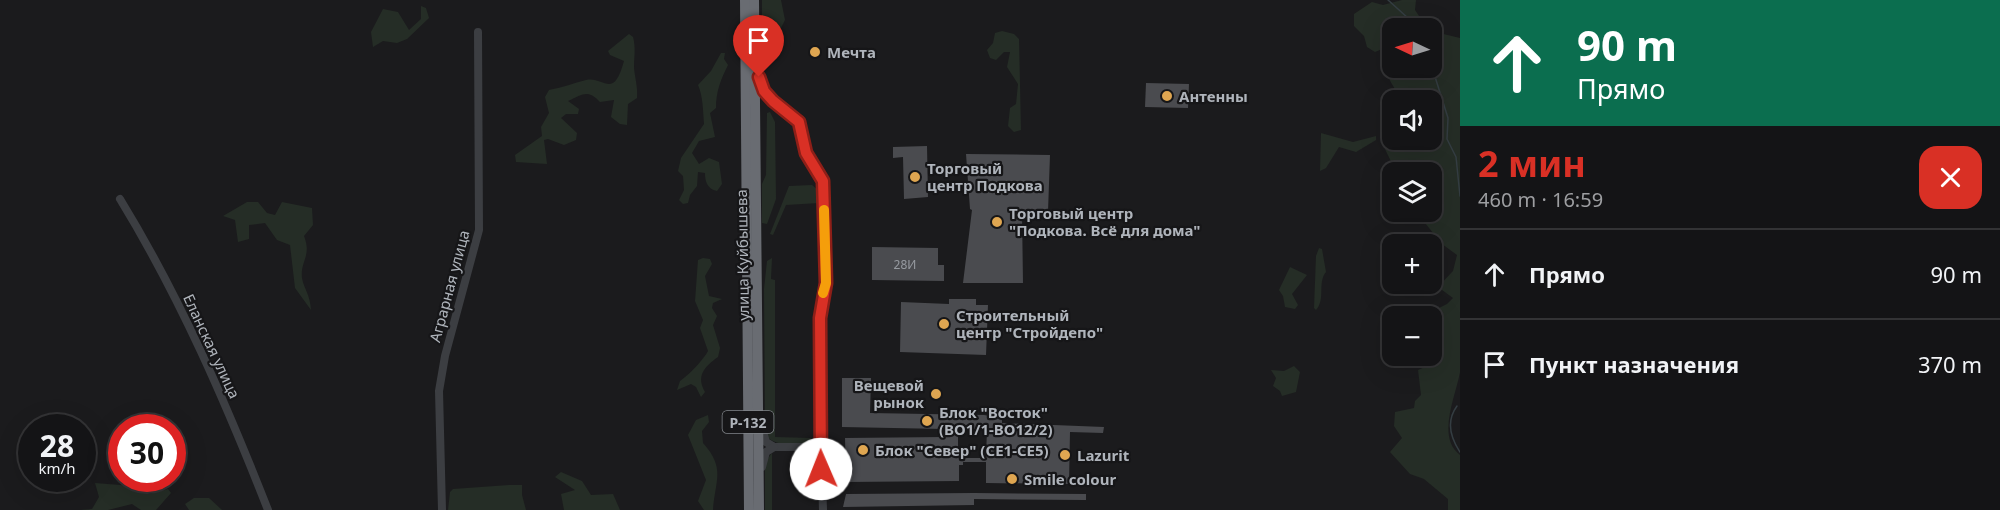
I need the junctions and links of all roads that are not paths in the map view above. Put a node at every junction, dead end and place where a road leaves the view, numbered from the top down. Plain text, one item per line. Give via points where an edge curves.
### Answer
1 (745, 0) edge
2 (754, 0) edge
3 (478, 32) dead end
4 (755, 47) junction
5 (120, 199) dead end
6 (757, 401) junction
7 (774, 447) junction
8 (820, 447) junction
9 (758, 488) junction
10 (268, 510) edge
11 (442, 510) edge
12 (748, 510) edge
13 (759, 510) edge
14 (823, 510) edge

1 - 12 highway, улица Куйбышева / Р-132
2 - 4 highway, улица Куйбышева / Р-132
3 - 11 street, Аграрная улица via 479,230 439,391
4 - 6 highway, улица Куйбышева / Р-132
4 - 8 street via 764,91 799,122 806,153 823,181 826,283 821,301
5 - 10 street, Еланская улица via 151,249 200,349
6 - 7 street via 766,442
6 - 9 highway, улица Куйбышева / Р-132
7 - 8 street
7 - 9 street via 766,452
8 - 14 street
9 - 13 highway, улица Куйбышева / Р-132

